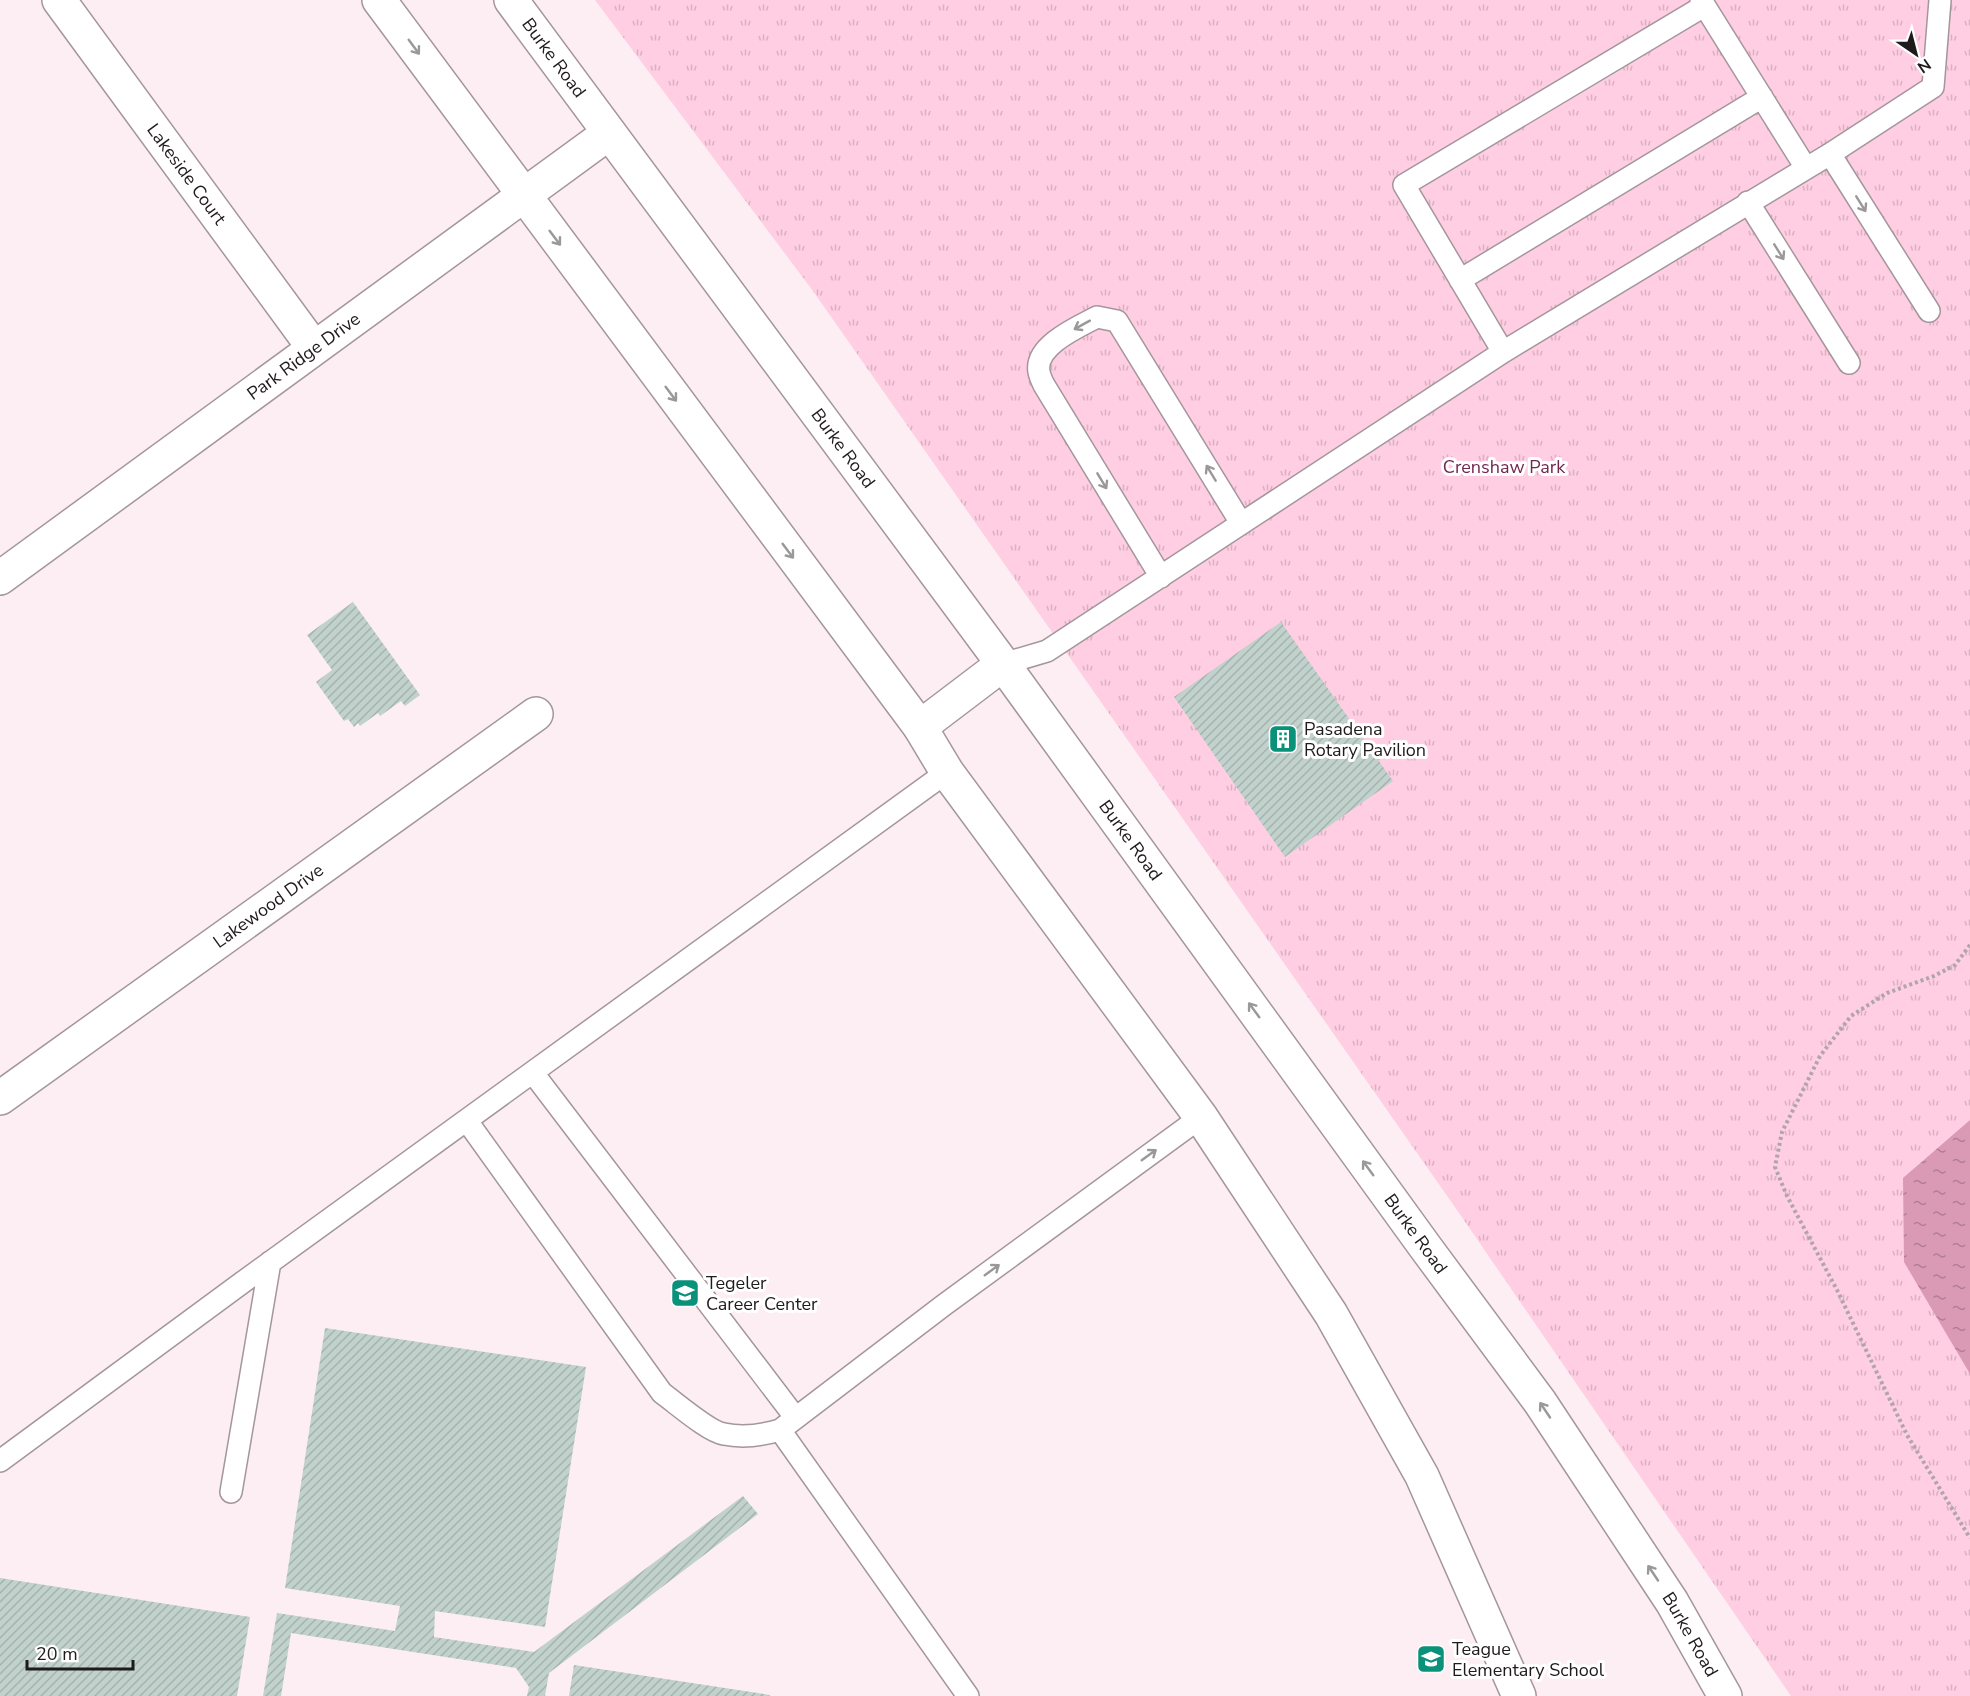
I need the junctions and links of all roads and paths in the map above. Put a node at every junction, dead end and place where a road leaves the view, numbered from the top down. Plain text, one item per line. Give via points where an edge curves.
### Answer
1 (59, 0) edge
2 (379, 0) edge
3 (511, 0) edge
4 (1940, 0) edge
5 (1702, 3) edge
6 (1762, 97) junction
7 (609, 133) junction
8 (1830, 154) junction
9 (1806, 168) junction
10 (523, 196) junction
11 (1748, 202) junction
12 (1460, 280) junction
13 (1929, 311) dead end
14 (314, 348) junction
15 (1503, 352) junction
16 (1849, 363) dead end
17 (1241, 523) junction
18 (1161, 577) junction
19 (0, 578) edge
20 (1003, 664) junction
21 (536, 714) dead end
22 (920, 727) junction
23 (947, 772) junction
24 (1970, 945) edge
25 (533, 1073) junction
26 (0, 1098) edge
27 (1201, 1117) junction
28 (467, 1121) junction
29 (270, 1262) junction
30 (788, 1424) junction
31 (0, 1461) edge
32 (231, 1491) dead end
33 (1970, 1538) edge
34 (968, 1696) edge
35 (1519, 1696) edge
36 (1725, 1696) edge

1 - 14 main road, Lakeside Court
2 -> 10 main road
3 - 7 main road, Burke Road
4 - 8 lane via 1933,87
5 - 6 lane
5 - 12 lane via 1404,185
6 - 9 lane
6 - 12 lane
7 - 10 main road, Park Ridge Drive
7 - 20 main road, Burke Road
8 - 9 lane
8 -> 13 lane
9 - 11 lane
10 - 14 main road, Park Ridge Drive
10 -> 22 main road
11 - 15 lane
11 -> 16 lane
12 - 15 lane
14 - 19 main road, Park Ridge Drive
15 - 17 lane
17 - 18 lane
17 -> 18 lane via 1117,321 1097,316 1063,335 1044,350 1038,370 1044,386
18 - 20 lane via 1047,651
20 - 22 main road
36 -> 20 main road, Burke Road via 1672,1602 1540,1402
21 - 26 main road, Lakewood Drive
22 - 23 main road
23 - 25 lane
23 - 27 main road
24 - 33 path via 1955,965 1887,993 1851,1016 1820,1056 1782,1132 1775,1167 1907,1435
25 - 28 lane
25 - 30 lane
30 -> 27 lane
27 - 35 main road via 1330,1314 1422,1476
28 - 29 lane
28 - 30 lane via 662,1393 723,1434 763,1435
29 - 31 lane
29 - 32 lane
30 - 34 lane

